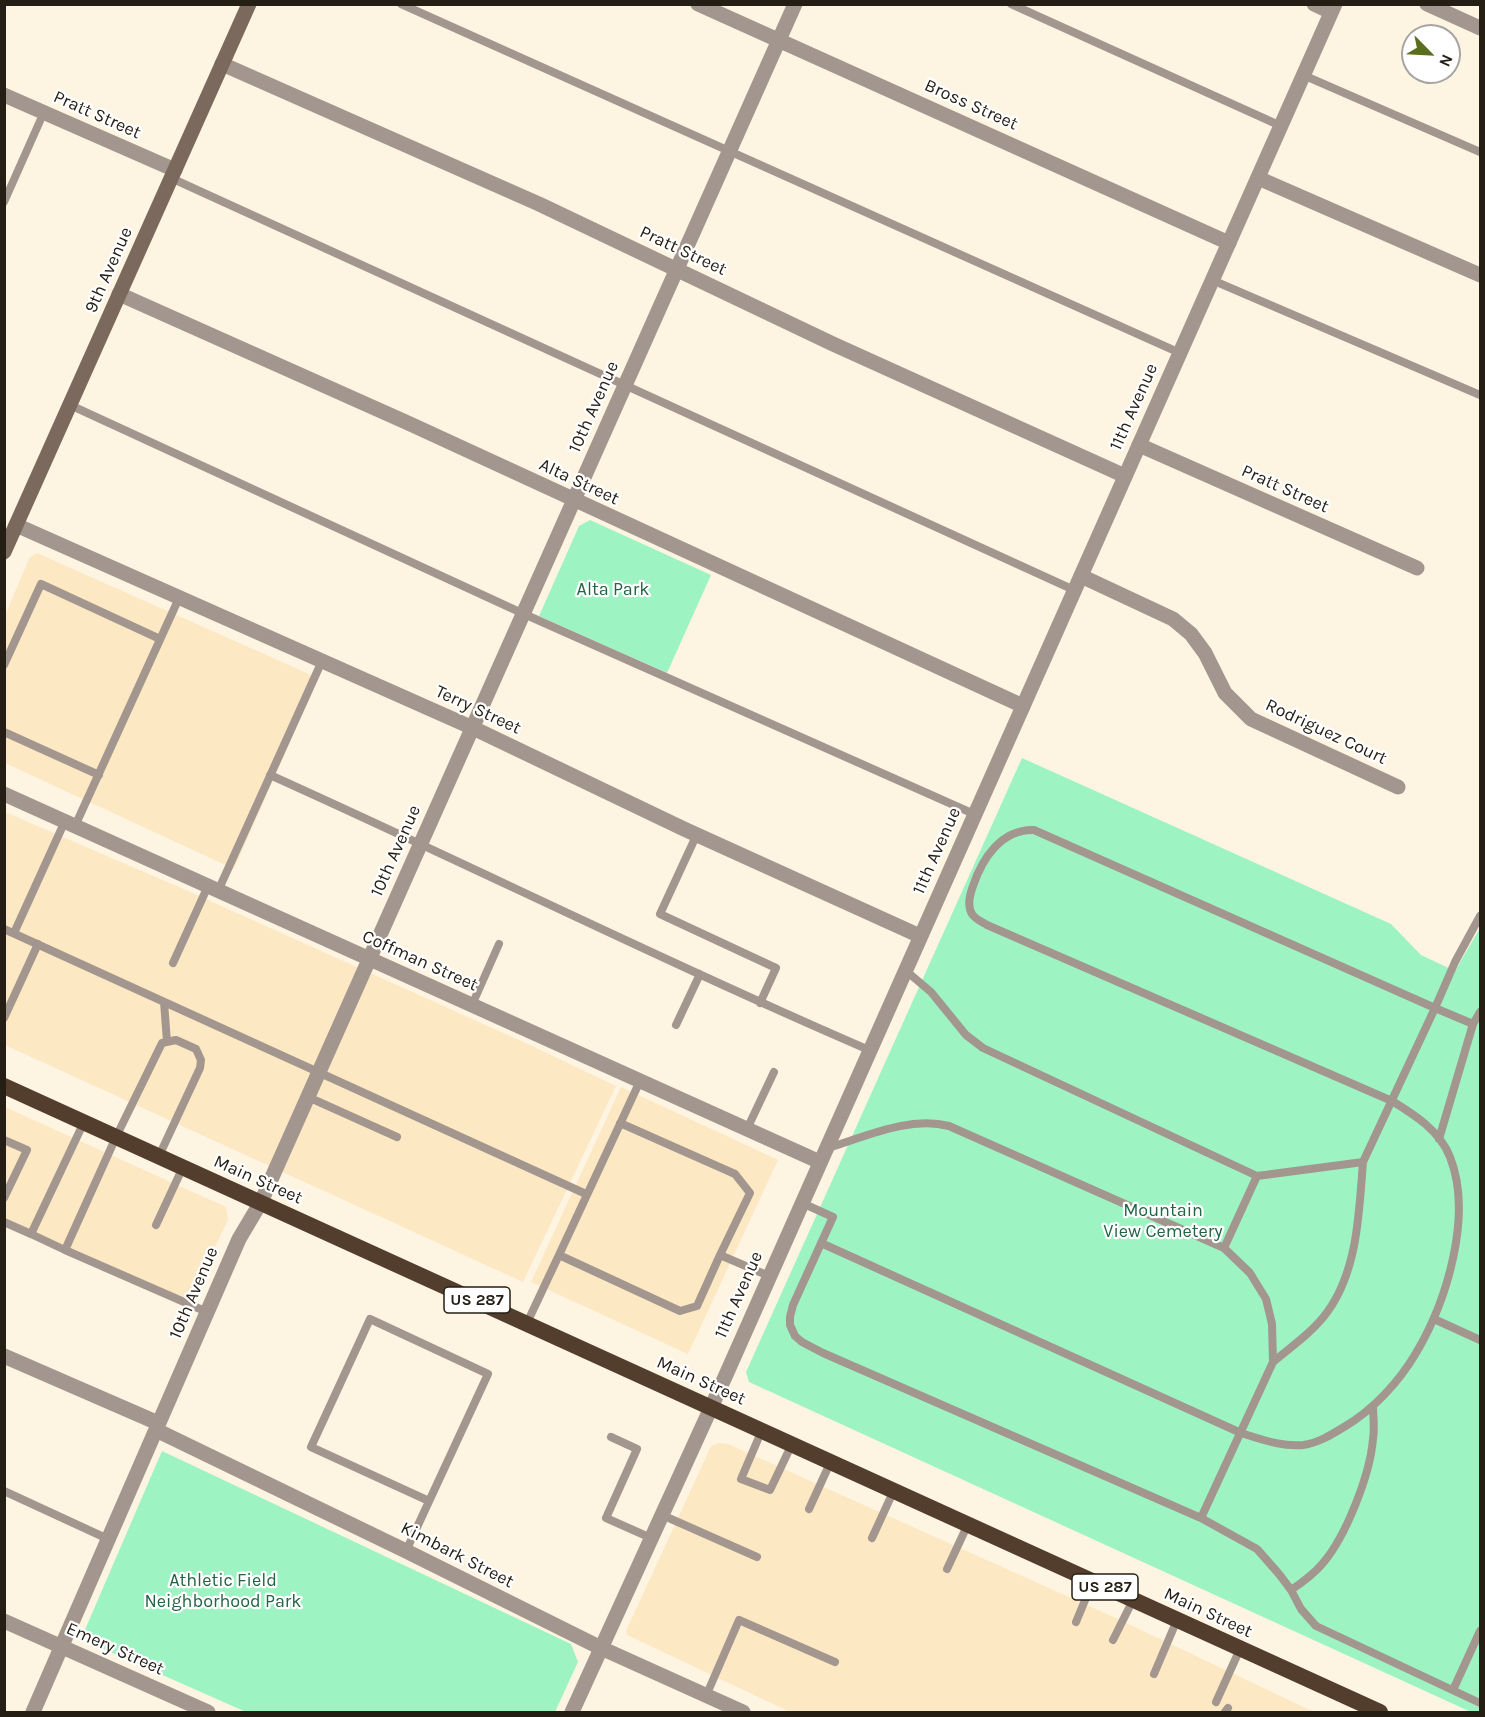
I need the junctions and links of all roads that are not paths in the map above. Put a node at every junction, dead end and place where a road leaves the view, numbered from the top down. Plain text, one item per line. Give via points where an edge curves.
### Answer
1 (401, 4) edge
2 (698, 4) edge
3 (795, 4) edge
4 (1011, 4) edge
5 (1314, 4) edge
6 (1427, 4) edge
7 (246, 5) edge
8 (1333, 8) edge
9 (1480, 28) edge
10 (780, 40) junction
11 (222, 64) junction
12 (1303, 75) junction
13 (4, 95) edge
14 (44, 112) junction
15 (1281, 126) junction
16 (729, 152) junction
17 (1480, 152) edge
18 (173, 174) junction
19 (1258, 178) junction
20 (4, 202) edge
21 (1228, 243) junction
22 (677, 270) junction
23 (1480, 274) edge
24 (1212, 280) junction
25 (119, 294) junction
26 (1180, 353) junction
27 (626, 386) junction
28 (1480, 395) edge
29 (70, 405) junction
30 (1139, 446) junction
31 (1125, 476) junction
32 (574, 501) junction
33 (16, 525) junction
34 (4, 552) edge
35 (1417, 568) dead end
36 (1081, 576) junction
37 (1074, 590) junction
38 (179, 598) junction
39 (524, 614) junction
40 (160, 639) junction
41 (322, 661) junction
42 (5, 662) edge
43 (1023, 706) junction
44 (473, 728) junction
45 (4, 732) edge
46 (99, 775) junction
47 (270, 775) junction
48 (1398, 787) dead end
49 (4, 794) edge
50 (974, 814) junction
51 (70, 824) junction
52 (697, 834) junction
53 (421, 843) junction
54 (213, 888) junction
55 (1480, 916) edge
56 (4, 929) edge
57 (14, 933) junction
58 (920, 936) junction
59 (38, 944) junction
60 (499, 944) dead end
61 (370, 959) junction
62 (173, 963) dead end
63 (905, 970) junction
64 (700, 974) junction
65 (164, 1002) junction
66 (760, 1003) junction
67 (472, 1005) junction
68 (1435, 1008) junction
69 (1480, 1012) edge
70 (4, 1018) edge
71 (1478, 1024) edge
72 (676, 1025) dead end
73 (167, 1042) junction
74 (869, 1050) junction
75 (774, 1072) dead end
76 (319, 1073) junction
77 (640, 1081) junction
78 (4, 1086) edge
79 (308, 1097) junction
80 (1392, 1101) junction
81 (84, 1122) junction
82 (620, 1123) junction
83 (747, 1129) junction
84 (116, 1137) junction
85 (397, 1137) dead end
86 (1439, 1139) junction
87 (4, 1140) edge
88 (823, 1155) junction
89 (159, 1156) junction
90 (1364, 1162) junction
91 (183, 1167) junction
92 (1257, 1176) junction
93 (586, 1194) junction
94 (4, 1198) edge
95 (261, 1202) junction
96 (802, 1203) junction
97 (4, 1222) edge
98 (156, 1225) dead end
99 (32, 1234) junction
100 (821, 1243) junction
101 (1224, 1248) junction
102 (65, 1250) junction
103 (559, 1255) junction
104 (720, 1255) junction
105 (769, 1276) junction
106 (207, 1312) junction
107 (1434, 1319) junction
108 (527, 1323) junction
109 (1480, 1340) edge
110 (4, 1356) edge
111 (1273, 1362) junction
112 (1373, 1406) junction
113 (711, 1407) junction
114 (157, 1426) junction
115 (762, 1430) junction
116 (1241, 1433) junction
117 (611, 1437) dead end
118 (792, 1444) junction
119 (831, 1461) junction
120 (894, 1490) junction
121 (4, 1491) edge
122 (429, 1501) junction
123 (810, 1509) dead end
124 (662, 1515) junction
125 (1201, 1518) junction
126 (968, 1524) junction
127 (651, 1538) junction
128 (872, 1538) dead end
129 (108, 1539) junction
130 (406, 1551) junction
131 (757, 1557) dead end
132 (947, 1569) dead end
133 (1093, 1581) junction
134 (1291, 1590) junction
135 (1133, 1600) junction
136 (1178, 1620) junction
137 (4, 1621) edge
138 (1076, 1623) dead end
139 (1480, 1631) edge
140 (1113, 1640) dead end
141 (62, 1646) junction
142 (601, 1648) junction
143 (1240, 1649) junction
144 (835, 1662) dead end
145 (1154, 1674) dead end
146 (1453, 1690) junction
147 (706, 1696) junction
148 (1216, 1702) dead end
149 (1480, 1703) edge
150 (1377, 1712) edge
151 (33, 1713) edge
152 (208, 1713) edge
153 (572, 1713) edge
154 (743, 1713) edge

1 - 16 lane
2 - 10 street, Bross Street
3 - 10 street, 10th Avenue
4 - 15 lane
5 - 8 street
6 - 9 street
7 - 11 main road, 9th Avenue
8 - 12 street, 11th Avenue
10 - 16 street, 10th Avenue
10 - 21 street, Bross Street
11 - 18 main road, 9th Avenue
11 - 22 street, Pratt Street via 539,204
12 - 15 street, 11th Avenue
12 - 17 lane
13 - 14 street, Pratt Street
14 - 18 street, Pratt Street
14 - 20 lane
15 - 19 street, 11th Avenue
16 - 22 street, 10th Avenue
16 - 26 lane
18 - 25 main road, 9th Avenue
18 - 27 lane
19 - 21 street, 11th Avenue
19 - 23 street
21 - 24 street, 11th Avenue
22 - 27 street, 10th Avenue
22 - 31 street, Pratt Street
24 - 26 street, 11th Avenue
24 - 28 lane
25 - 29 main road, 9th Avenue
25 - 32 street, Alta Street
26 - 30 street, 11th Avenue
27 - 32 street, 10th Avenue
27 - 37 lane
29 - 33 main road, 9th Avenue
29 - 39 lane
30 - 31 street, 11th Avenue
30 - 35 street, Pratt Street
31 - 36 street, 11th Avenue
32 - 39 street, 10th Avenue
32 - 43 street, Alta Street
33 - 34 main road, 9th Avenue
33 - 38 street, Terry Street
36 - 37 street, 11th Avenue
36 - 48 street, Rodriguez Court via 1173,619 1191,634 1225,693 1251,719
37 - 43 street, 11th Avenue
38 - 40 lane
38 - 41 street, Terry Street
39 - 44 street, 10th Avenue
39 - 50 lane
40 - 42 lane via 41,584
40 - 46 lane
41 - 44 street, Terry Street
41 - 47 lane
43 - 50 street, 11th Avenue
44 - 52 street, Terry Street
44 - 53 street, 10th Avenue
45 - 46 lane
46 - 51 lane
47 - 53 lane
47 - 54 lane
49 - 51 street, Coffman Street
50 - 58 street, 11th Avenue
51 - 54 street, Coffman Street
51 - 57 lane
52 - 58 street, Terry Street
52 - 66 lane via 660,914 776,968
53 - 61 street, 10th Avenue
53 - 64 lane
54 - 61 street, Coffman Street
54 - 62 lane
55 - 68 lane
56 - 57 lane
57 - 59 lane
58 - 63 street, 11th Avenue
59 - 65 lane
59 - 70 lane
60 - 67 lane
61 - 67 street, Coffman Street
61 - 76 street, 10th Avenue
63 - 74 street, 11th Avenue
63 - 92 lane via 983,1048
64 - 66 lane
64 - 72 lane
65 - 73 lane
65 - 76 lane
66 - 74 lane
67 - 77 street, Coffman Street
68 - 71 lane
68 - 80 lane
68 - 80 lane via 1041,832 1018,832 1002,841 990,851 980,869 969,906 975,917 987,925
69 - 71 lane
71 - 86 lane
73 - 84 lane via 162,1043
73 - 89 lane via 176,1040 196,1049 201,1059
74 - 88 street, 11th Avenue
75 - 83 lane
76 - 79 street, 10th Avenue
76 - 93 lane
77 - 82 lane
77 - 83 street, Coffman Street
78 - 81 highway, Main Street / US 287
79 - 85 lane
79 - 95 street, 10th Avenue
80 - 86 lane via 1412,1113
80 - 90 lane
81 - 84 highway, Main Street / US 287
81 - 99 lane
82 - 93 lane
82 - 104 lane via 735,1174 750,1193
83 - 88 street, Coffman Street
84 - 89 highway, Main Street / US 287
84 - 102 lane
86 - 107 lane via 1455,1173 1458,1216 1452,1258
87 - 94 lane via 27,1150
88 - 96 street, 11th Avenue
88 - 101 lane via 908,1124 935,1122
89 - 91 highway, Main Street / US 287
90 - 92 lane
90 - 111 lane via 1352,1256 1339,1292 1317,1324
91 - 95 highway, Main Street / US 287
91 - 98 lane
92 - 101 lane
93 - 103 lane
95 - 106 street, 10th Avenue via 239,1239
95 - 108 highway, Main Street / US 287
96 - 100 lane via 833,1217
96 - 105 street, 11th Avenue
97 - 99 lane
99 - 102 lane
100 - 116 lane
100 - 125 lane via 791,1311 792,1330 802,1342
101 - 111 lane via 1250,1274 1266,1299 1272,1324
102 - 106 lane
103 - 104 lane via 680,1311 697,1306
103 - 108 lane
104 - 105 lane
105 - 113 street, 11th Avenue
106 - 114 street, 10th Avenue
107 - 109 lane
107 - 112 lane via 1402,1374
108 - 113 highway, Main Street / US 287
110 - 114 street, Kimbark Street
111 - 116 lane
112 - 116 lane via 1332,1435 1302,1445 1284,1445
112 - 134 lane via 1371,1454 1342,1535 1322,1565
113 - 115 highway, Main Street / US 287
113 - 124 street, 11th Avenue
114 - 129 street, 10th Avenue
114 - 130 street, Kimbark Street
115 - 118 highway, Main Street / US 287
115 - 118 lane via 741,1479 770,1490
116 - 125 lane
117 - 127 lane via 637,1449 606,1518
118 - 119 highway, Main Street / US 287
119 - 120 highway, Main Street / US 287
119 - 123 lane
120 - 126 highway, Main Street / US 287
120 - 128 lane
121 - 129 lane
122 - 122 lane via 488,1374 370,1319 311,1447
122 - 130 lane
124 - 127 street, 11th Avenue
124 - 131 lane
125 - 134 lane via 1257,1549
126 - 132 lane
126 - 133 highway, Main Street / US 287
127 - 142 street, 11th Avenue
129 - 141 street, 10th Avenue
130 - 142 street, Kimbark Street
133 - 135 highway, Main Street / US 287
133 - 138 lane
134 - 146 lane via 1305,1616 1321,1630
135 - 136 highway, Main Street / US 287
135 - 140 lane
136 - 143 highway, Main Street / US 287
136 - 145 lane
137 - 141 street, Emery Street
139 - 146 lane
141 - 151 street, 10th Avenue
141 - 152 street, Emery Street
142 - 147 street, Kimbark Street
142 - 153 street, 11th Avenue
143 - 148 lane
143 - 150 highway, Main Street / US 287
144 - 147 lane via 739,1620
146 - 149 lane
147 - 154 street, Kimbark Street

